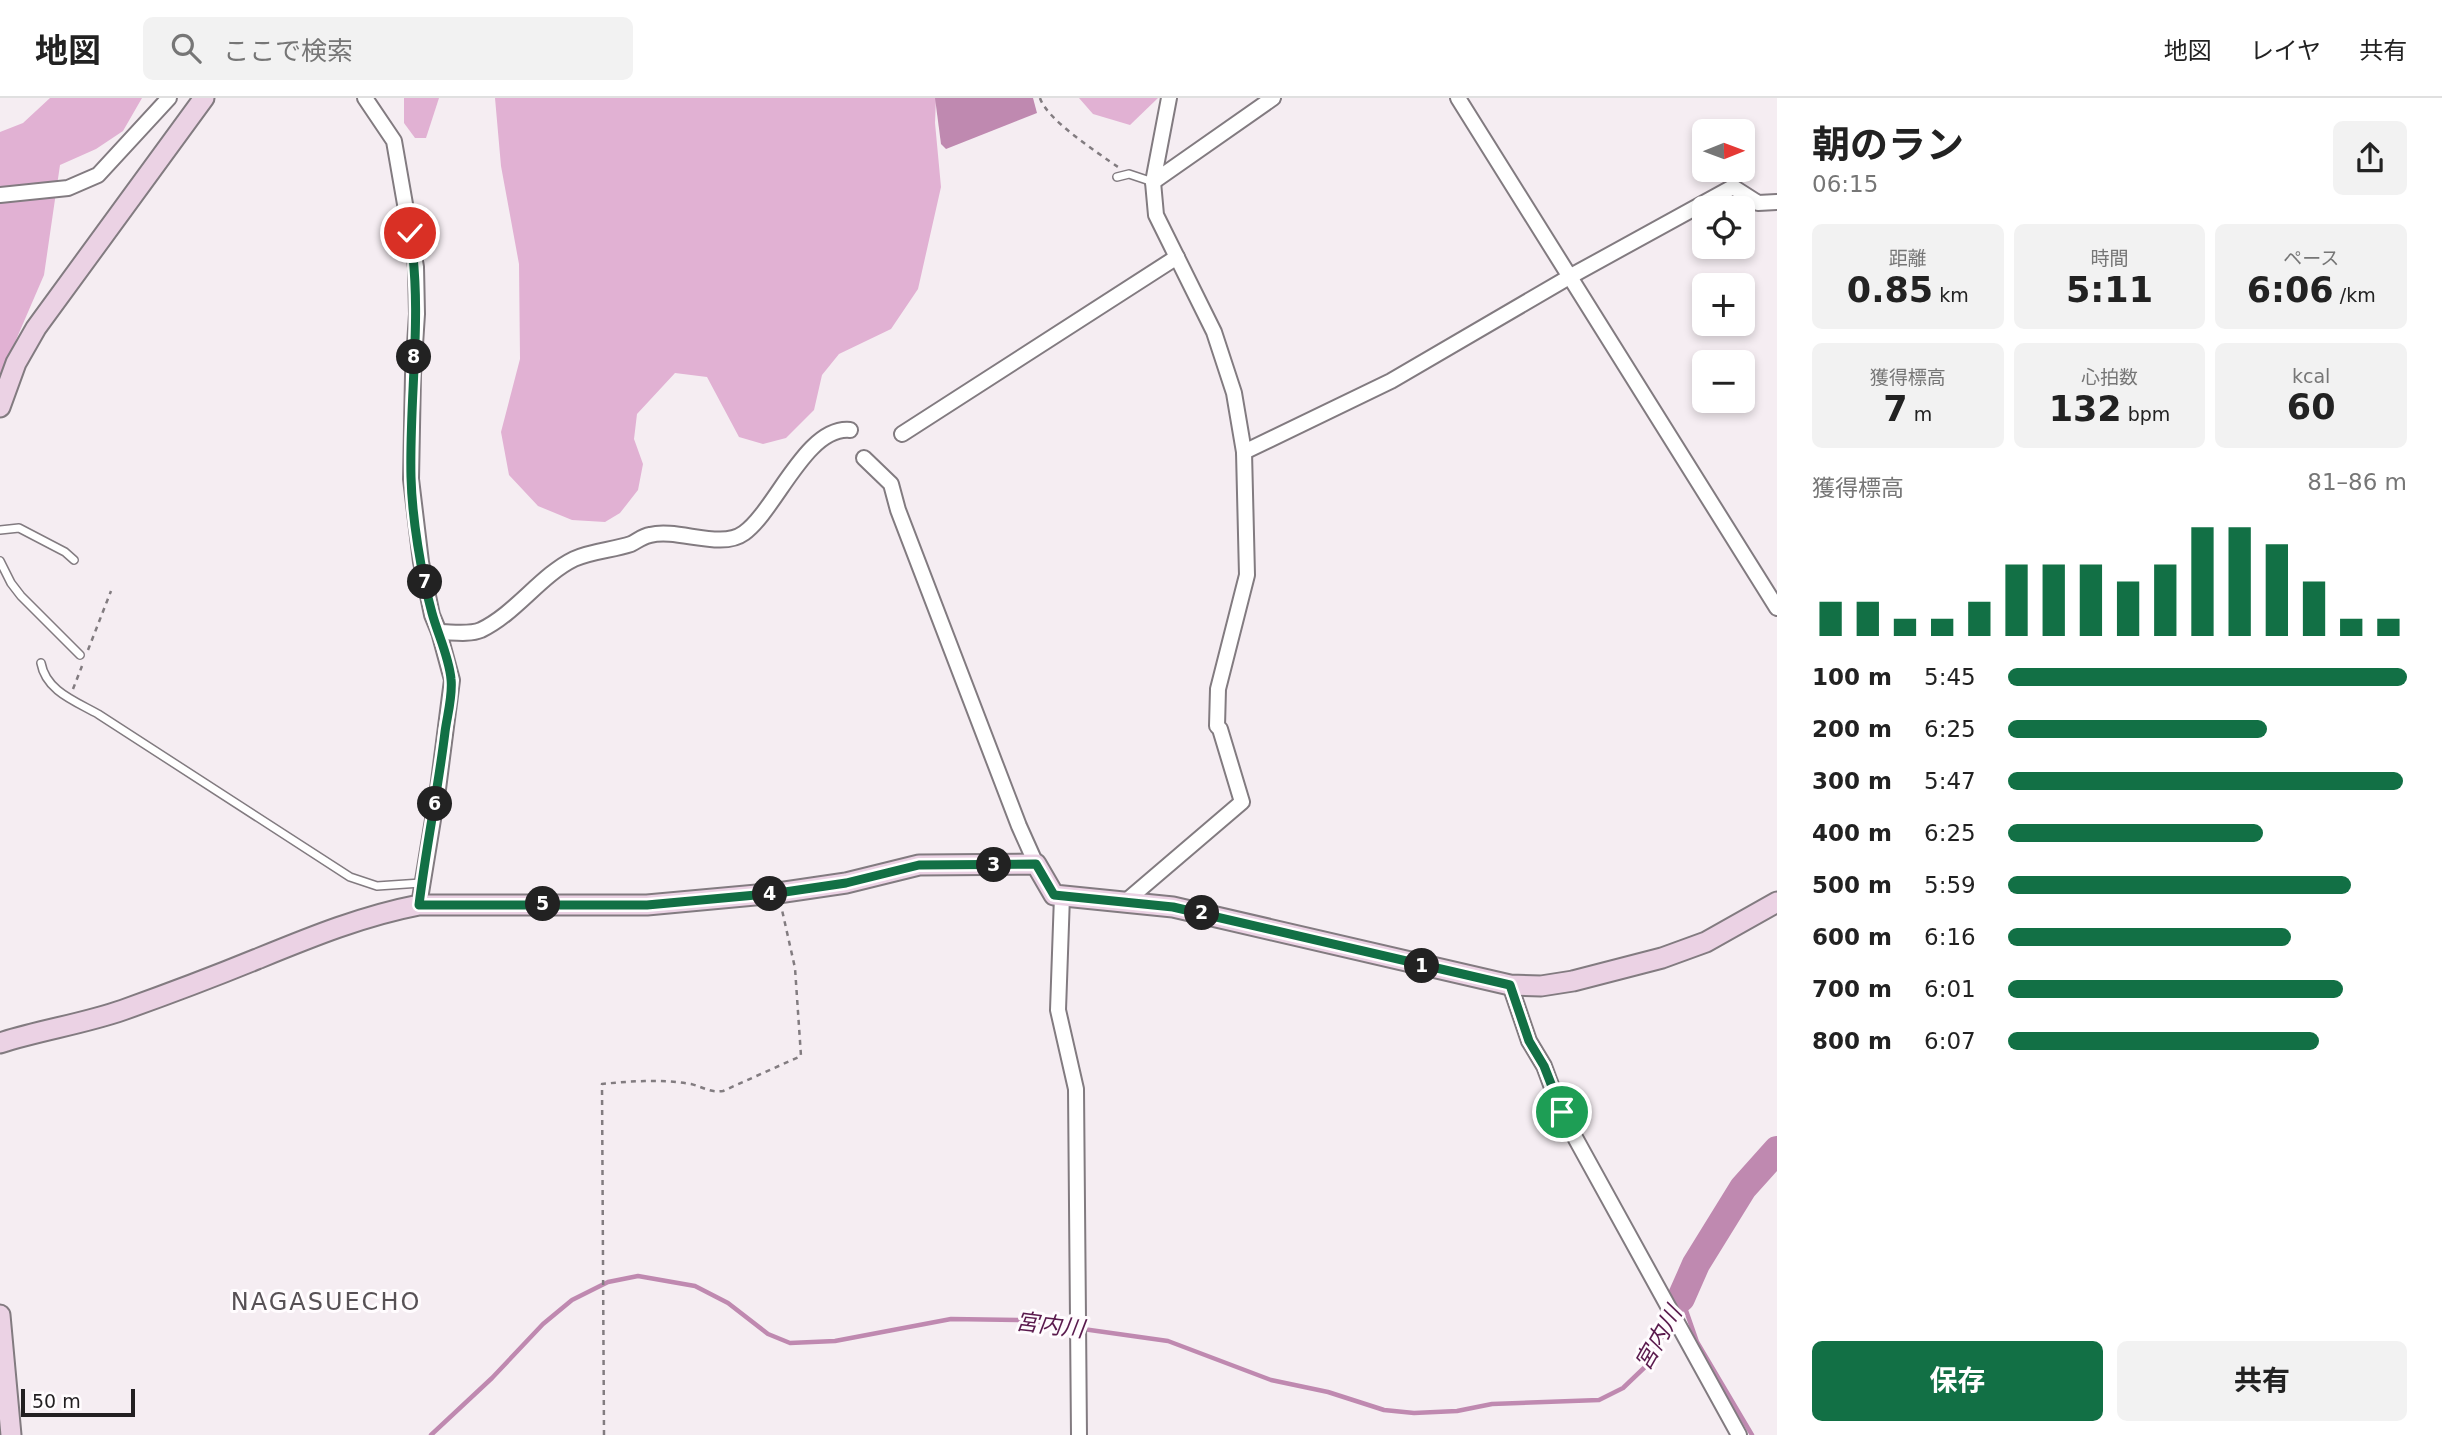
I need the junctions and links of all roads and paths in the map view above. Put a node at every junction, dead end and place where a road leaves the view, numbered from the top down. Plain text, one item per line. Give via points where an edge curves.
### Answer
1 (169, 98) edge
2 (204, 98) edge
3 (365, 98) edge
4 (1040, 98) edge
5 (1169, 98) edge
6 (1273, 98) edge
7 (1458, 98) edge
8 (1129, 174) junction
9 (1117, 177) dead end
10 (1153, 182) junction
11 (0, 195) edge
12 (1777, 202) edge
13 (1177, 257) junction
14 (1571, 276) junction
15 (0, 407) edge
16 (850, 430) dead end
17 (902, 434) dead end
18 (1244, 452) junction
19 (864, 458) dead end
20 (0, 530) edge
21 (74, 560) dead end
22 (0, 561) edge
23 (111, 591) dead end
24 (1777, 608) edge
25 (439, 632) junction
26 (88, 650) dead end
27 (82, 659) joint
28 (41, 663) dead end
29 (69, 697) junction
30 (1036, 864) junction
31 (421, 883) junction
32 (778, 893) junction
33 (1062, 896) junction
34 (1125, 902) junction
35 (1777, 902) edge
36 (419, 905) junction
37 (1510, 985) junction
38 (0, 1043) edge
39 (0, 1315) edge
40 (11, 1435) edge
41 (604, 1435) edge
42 (1079, 1435) edge
43 (1739, 1435) edge

1 - 11 street via 98,175 68,187
2 - 15 street via 36,328 16,363
3 - 25 street via 394,141 416,267 411,479 421,562
4 - 8 path via 1044,108 1089,147
5 - 10 street
6 - 10 street
7 - 14 street
8 - 9 lane
8 - 10 lane
10 - 13 street via 1156,215
12 - 14 street via 1758,203 1733,187
13 - 17 street
13 - 18 street via 1214,332 1234,393
14 - 18 street via 1391,381
14 - 24 street
16 - 25 street via 836,430 823,439 740,536 730,540 649,535 576,558 480,631
18 - 34 street via 1247,575 1218,689 1217,726 1242,802
19 - 30 street via 891,484
20 - 21 lane via 19,528
22 - 27 lane via 10,583
23 - 26 path
25 - 31 street via 452,680
27 - 29 path
28 - 29 lane via 47,682
29 - 31 lane via 350,877 377,886
30 - 32 street via 919,865
30 - 33 street via 1054,895
31 - 36 street
32 - 36 street via 647,905
32 - 41 path via 795,968 801,1056 723,1091 663,1082 602,1084
33 - 34 street
33 - 42 street via 1058,1010 1076,1089
34 - 37 street via 1173,907
35 - 37 street via 1706,942 1662,958 1573,981
36 - 38 street via 314,934 120,1011
37 - 43 street via 1529,1041 1562,1112
39 - 40 street

